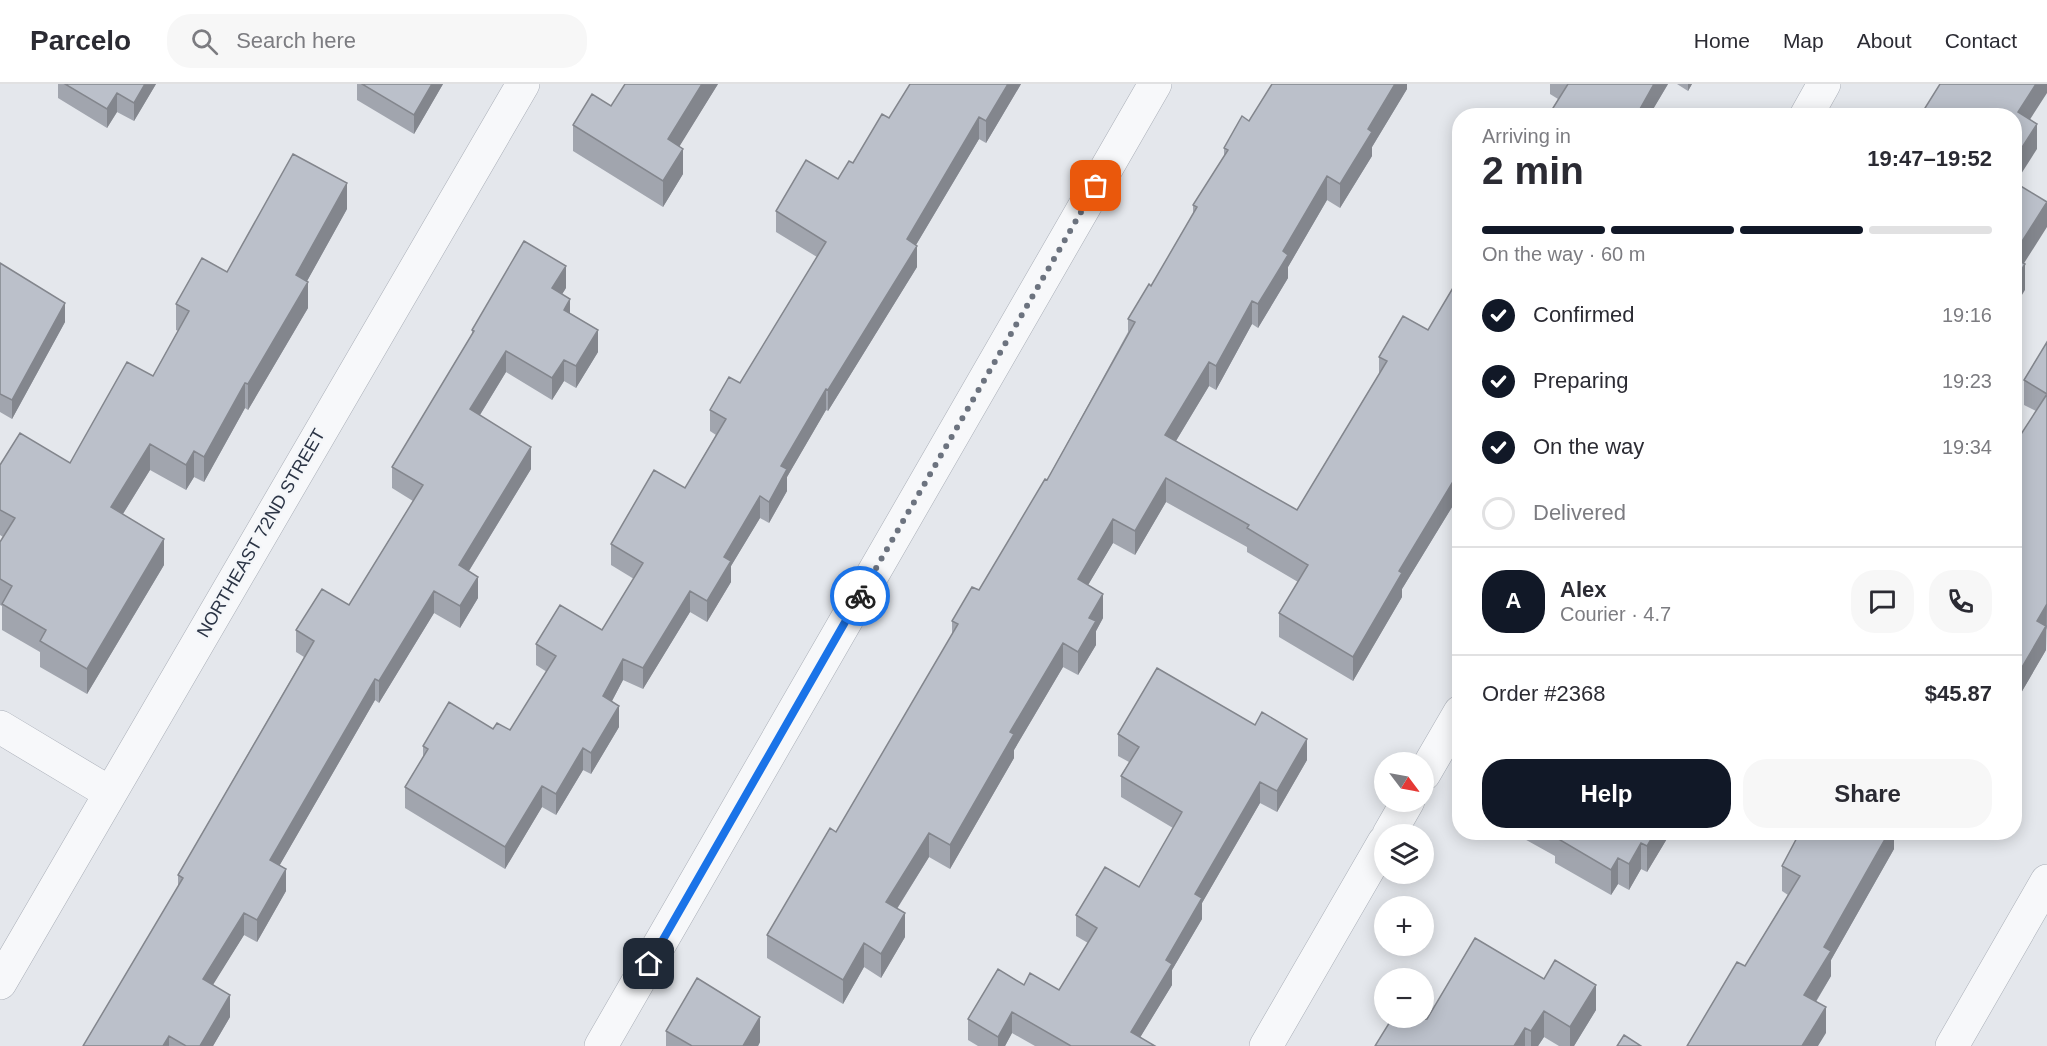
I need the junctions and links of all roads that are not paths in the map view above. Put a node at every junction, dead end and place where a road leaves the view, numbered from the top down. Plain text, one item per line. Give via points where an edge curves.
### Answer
1 (523, 84) edge
2 (1155, 84) edge
3 (1824, 84) edge
4 (1810, 108) edge
5 (1452, 726) edge
6 (0, 727) edge
7 (1434, 757) edge
8 (110, 793) junction
9 (1374, 859) edge
10 (2047, 881) edge
11 (0, 983) edge
12 (601, 1046) edge
13 (1266, 1046) edge
14 (1952, 1046) edge

1 - 8 street, NORTHEAST 72ND STREET
2 - 12 street
3 - 4 street
5 - 7 street
6 - 8 street
8 - 11 street, NORTHEAST 72ND STREET
9 - 13 street
10 - 14 street

